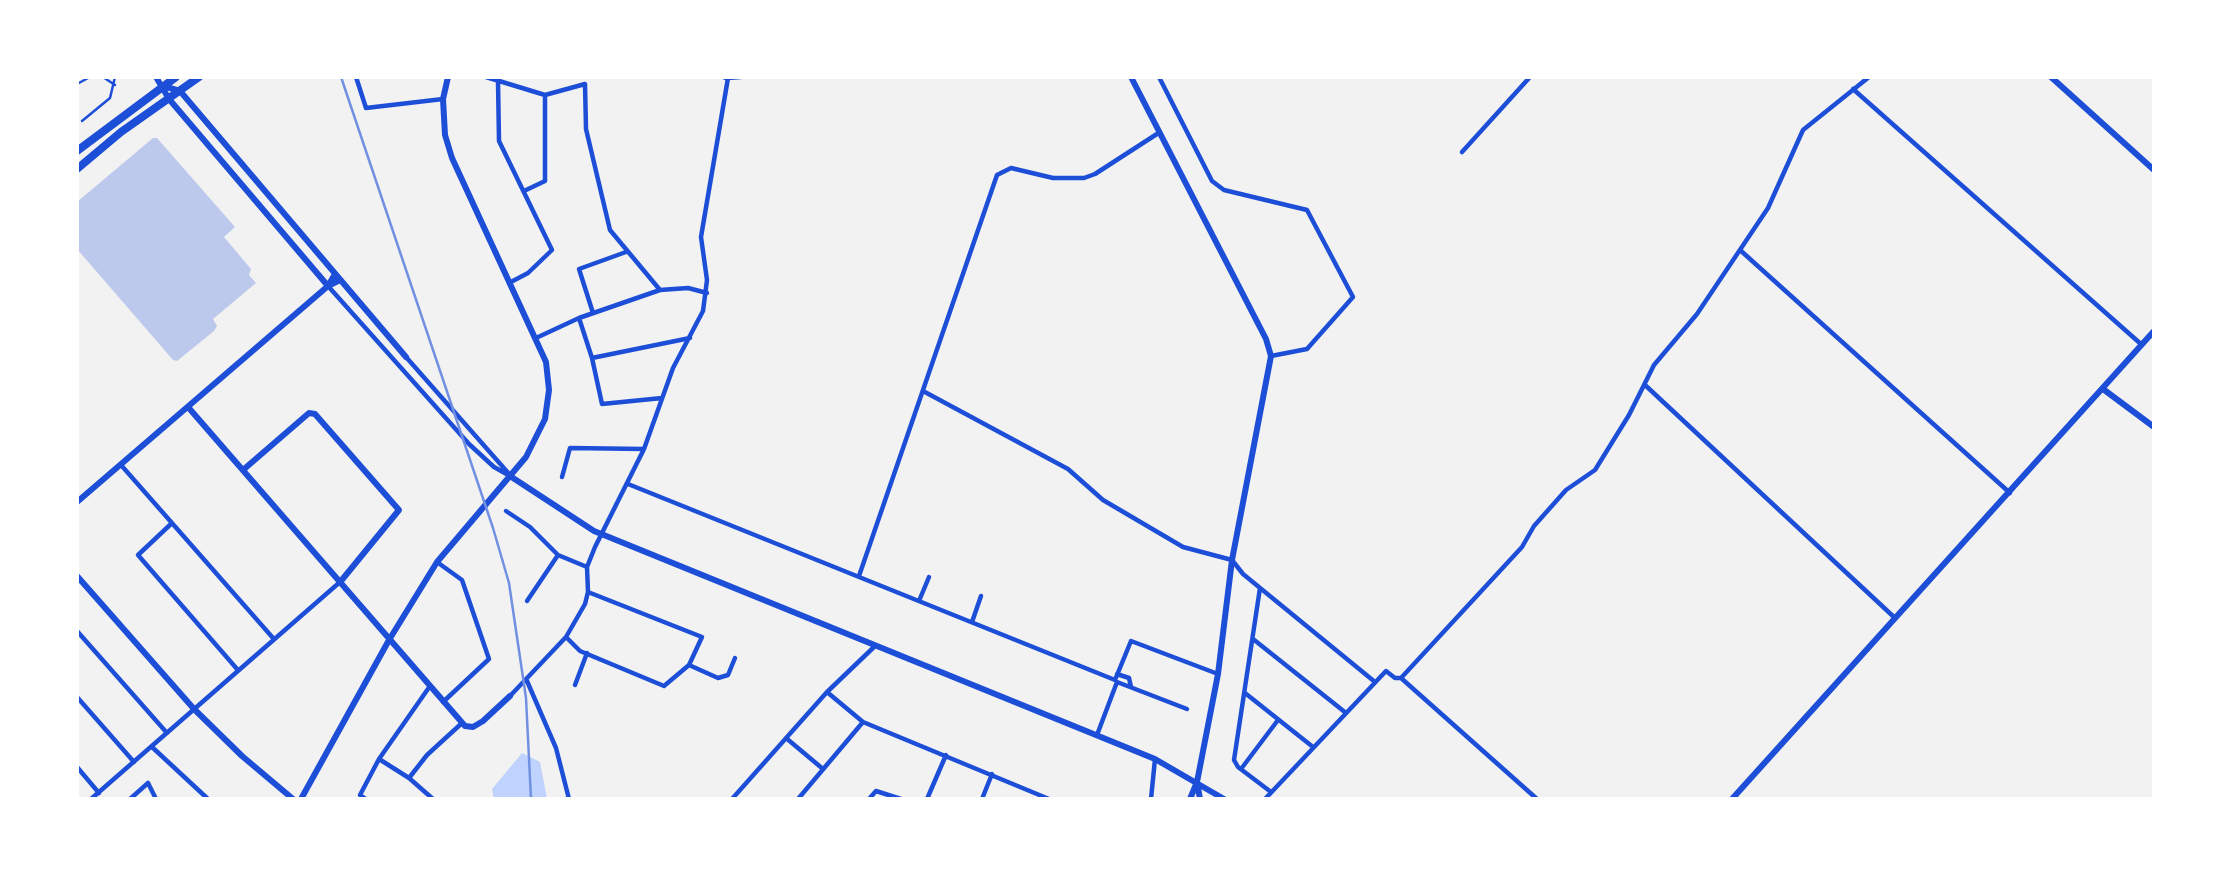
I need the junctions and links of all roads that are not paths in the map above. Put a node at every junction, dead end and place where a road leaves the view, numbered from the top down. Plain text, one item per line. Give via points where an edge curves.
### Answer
1 (90, 77) edge
2 (103, 77) edge
3 (115, 77) edge
4 (156, 77) edge
5 (176, 77) edge
6 (200, 77) edge
7 (356, 77) edge
8 (448, 77) edge
9 (486, 77) edge
10 (727, 77) edge
11 (741, 77) edge
12 (1132, 77) edge
13 (1158, 77) edge
14 (1530, 77) edge
15 (1869, 77) edge
16 (2052, 77) edge
17 (498, 81) junction
18 (77, 84) edge
19 (115, 86) junction
20 (163, 86) junction
21 (1853, 89) junction
22 (180, 91) junction
23 (545, 95) junction
24 (169, 99) junction
25 (443, 99) junction
26 (82, 121) dead end
27 (1161, 132) junction
28 (77, 151) edge
29 (1462, 152) dead end
30 (77, 169) edge
31 (2154, 170) edge
32 (524, 191) junction
33 (1740, 250) junction
34 (626, 252) junction
35 (335, 274) junction
36 (340, 280) junction
37 (509, 283) junction
38 (328, 286) junction
39 (660, 289) junction
40 (707, 293) junction
41 (593, 313) junction
42 (579, 318) junction
43 (2154, 331) edge
44 (536, 338) junction
45 (690, 338) junction
46 (2142, 345) junction
47 (1271, 356) junction
48 (405, 357) joint
49 (592, 358) junction
50 (1645, 385) junction
51 (2103, 389) junction
52 (923, 391) junction
53 (663, 398) junction
54 (188, 407) junction
55 (2154, 426) edge
56 (644, 449) junction
57 (121, 465) junction
58 (243, 470) junction
59 (510, 476) junction
60 (562, 477) dead end
61 (628, 484) junction
62 (2010, 493) junction
63 (77, 502) edge
64 (506, 511) dead end
65 (172, 523) junction
66 (558, 555) junction
67 (1232, 561) junction
68 (437, 562) junction
69 (587, 567) junction
70 (77, 576) edge
71 (859, 576) junction
72 (929, 578) dead end
73 (341, 581) junction
74 (1260, 588) junction
75 (588, 592) junction
76 (981, 596) dead end
77 (527, 601) dead end
78 (919, 601) junction
79 (1896, 619) junction
80 (972, 622) junction
81 (78, 633) edge
82 (566, 637) junction
83 (273, 638) junction
84 (1252, 638) junction
85 (389, 640) junction
86 (874, 647) junction
87 (587, 653) junction
88 (736, 658) dead end
89 (689, 664) junction
90 (237, 669) junction
91 (1117, 674) junction
92 (1218, 674) junction
93 (1401, 678) junction
94 (527, 681) junction
95 (1375, 682) junction
96 (575, 685) dead end
97 (430, 686) junction
98 (1131, 687) junction
99 (827, 692) junction
100 (1244, 692) junction
101 (510, 696) joint
102 (77, 697) edge
103 (443, 702) junction
104 (194, 709) junction
105 (1187, 709) dead end
106 (1346, 713) junction
107 (1278, 720) junction
108 (863, 722) junction
109 (462, 723) junction
110 (167, 733) junction
111 (1097, 735) junction
112 (786, 738) junction
113 (152, 747) junction
114 (1313, 747) junction
115 (946, 755) junction
116 (379, 759) junction
117 (1155, 759) junction
118 (134, 762) junction
119 (77, 767) edge
120 (823, 769) junction
121 (1241, 769) junction
122 (992, 774) junction
123 (409, 778) junction
124 (1197, 782) junction
125 (1271, 792) junction
126 (99, 793) junction
127 (1037, 797) edge
128 (90, 799) edge
129 (130, 799) edge
130 (156, 799) edge
131 (208, 799) edge
132 (293, 799) edge
133 (301, 799) edge
134 (366, 799) edge
135 (433, 799) edge
136 (569, 799) edge
137 (732, 799) edge
138 (798, 799) edge
139 (869, 799) edge
140 (901, 799) edge
141 (927, 799) edge
142 (982, 799) edge
143 (1049, 799) edge
144 (1151, 799) edge
145 (1190, 799) edge
146 (1200, 799) edge
147 (1224, 799) edge
148 (1265, 799) edge
149 (1538, 799) edge
150 (1732, 799) edge

1 - 18 lane
2 - 19 lane
3 - 19 lane
4 - 20 street
5 - 20 highway
6 - 22 highway
7 - 25 street via 366,108
8 - 25 street
9 - 17 street
10 - 11 street
10 - 40 street via 701,237
12 - 27 street
13 - 47 street via 1212,181 1224,190 1307,210 1353,297 1307,349
14 - 29 street
15 - 21 street
16 - 31 street
17 - 23 street
17 - 32 street via 499,141
19 - 26 lane via 110,98
20 - 22 street
20 - 24 street
20 - 28 highway
21 - 33 street via 1803,130 1768,208
21 - 46 street
22 - 24 highway
22 - 35 street
23 - 32 street via 545,181
23 - 34 street via 585,84 586,130 610,230
24 - 30 highway
24 - 38 street
25 - 37 street via 452,158
27 - 47 street
27 - 52 street via 1084,178 1053,178 1011,168 997,176
32 - 37 street via 552,250 528,273
33 - 50 street via 1697,314 1654,365
33 - 62 street
34 - 39 street
34 - 41 street via 579,269
35 - 36 street
35 - 38 street
36 - 38 street
36 - 48 street
37 - 44 street
38 - 54 street
38 - 59 street via 469,444
39 - 40 street
39 - 41 street
40 - 45 street via 704,312
41 - 42 street
42 - 44 street
42 - 49 street
43 - 46 street
44 - 59 street via 549,390 545,419 538,438
45 - 49 street
45 - 53 street
46 - 51 street
47 - 67 street
48 - 59 street
49 - 53 street via 602,404
50 - 79 street
50 - 93 street via 1595,470 1566,490 1522,547
51 - 55 street
51 - 62 street
52 - 67 street via 1068,469 1103,500 1183,547
52 - 71 street
53 - 56 street
54 - 57 street
54 - 58 street
56 - 60 street via 570,448
56 - 61 street
57 - 63 street
57 - 65 street
58 - 73 street
58 - 73 street via 309,413 315,414 399,510
59 - 68 street
59 - 86 street via 594,531
61 - 69 street
61 - 71 street
62 - 79 street
64 - 66 street
65 - 83 street
65 - 90 street via 138,555
66 - 69 street
66 - 77 street
67 - 74 street
67 - 92 street
68 - 85 street
68 - 103 street via 462,580 489,659
69 - 75 street
70 - 104 street
71 - 78 street
72 - 78 street
73 - 83 street
73 - 85 street
74 - 84 street
74 - 95 street
75 - 82 street
75 - 89 street via 702,637
76 - 80 street
78 - 80 street
79 - 150 street
80 - 91 street via 1115,680
81 - 110 street
82 - 87 street
82 - 94 street
83 - 90 street
84 - 100 street
84 - 106 street
85 - 97 street
85 - 133 street
86 - 99 street
86 - 111 street
87 - 89 street via 664,686
87 - 96 street
88 - 89 street via 729,676 718,678
90 - 104 street
91 - 92 street via 1130,641
91 - 98 street via 1129,678
92 - 124 street
93 - 95 street via 1386,671
93 - 149 street
94 - 101 street
94 - 136 street via 556,748
95 - 106 street
97 - 103 street
97 - 116 street
98 - 105 street
98 - 111 street via 1117,682
99 - 108 street
99 - 112 street
100 - 107 street
100 - 121 street via 1234,760
101 - 109 street via 473,727
102 - 118 street
103 - 109 street
104 - 110 street
104 - 132 street
106 - 114 street
107 - 114 street
107 - 121 street
108 - 115 street
108 - 120 street
109 - 123 street
110 - 113 street
111 - 117 street
112 - 120 street
112 - 137 street
113 - 118 street
113 - 131 street
114 - 125 street
115 - 122 street
115 - 141 street
116 - 123 street
116 - 134 street via 360,795
117 - 124 street
117 - 144 street
118 - 126 street
119 - 126 street
120 - 138 street
121 - 125 street
122 - 127 street
122 - 142 street
123 - 135 street
124 - 145 street
124 - 146 street
124 - 147 street
125 - 148 street
126 - 128 street
127 - 143 street
129 - 130 street via 148,783
139 - 140 street via 876,791

